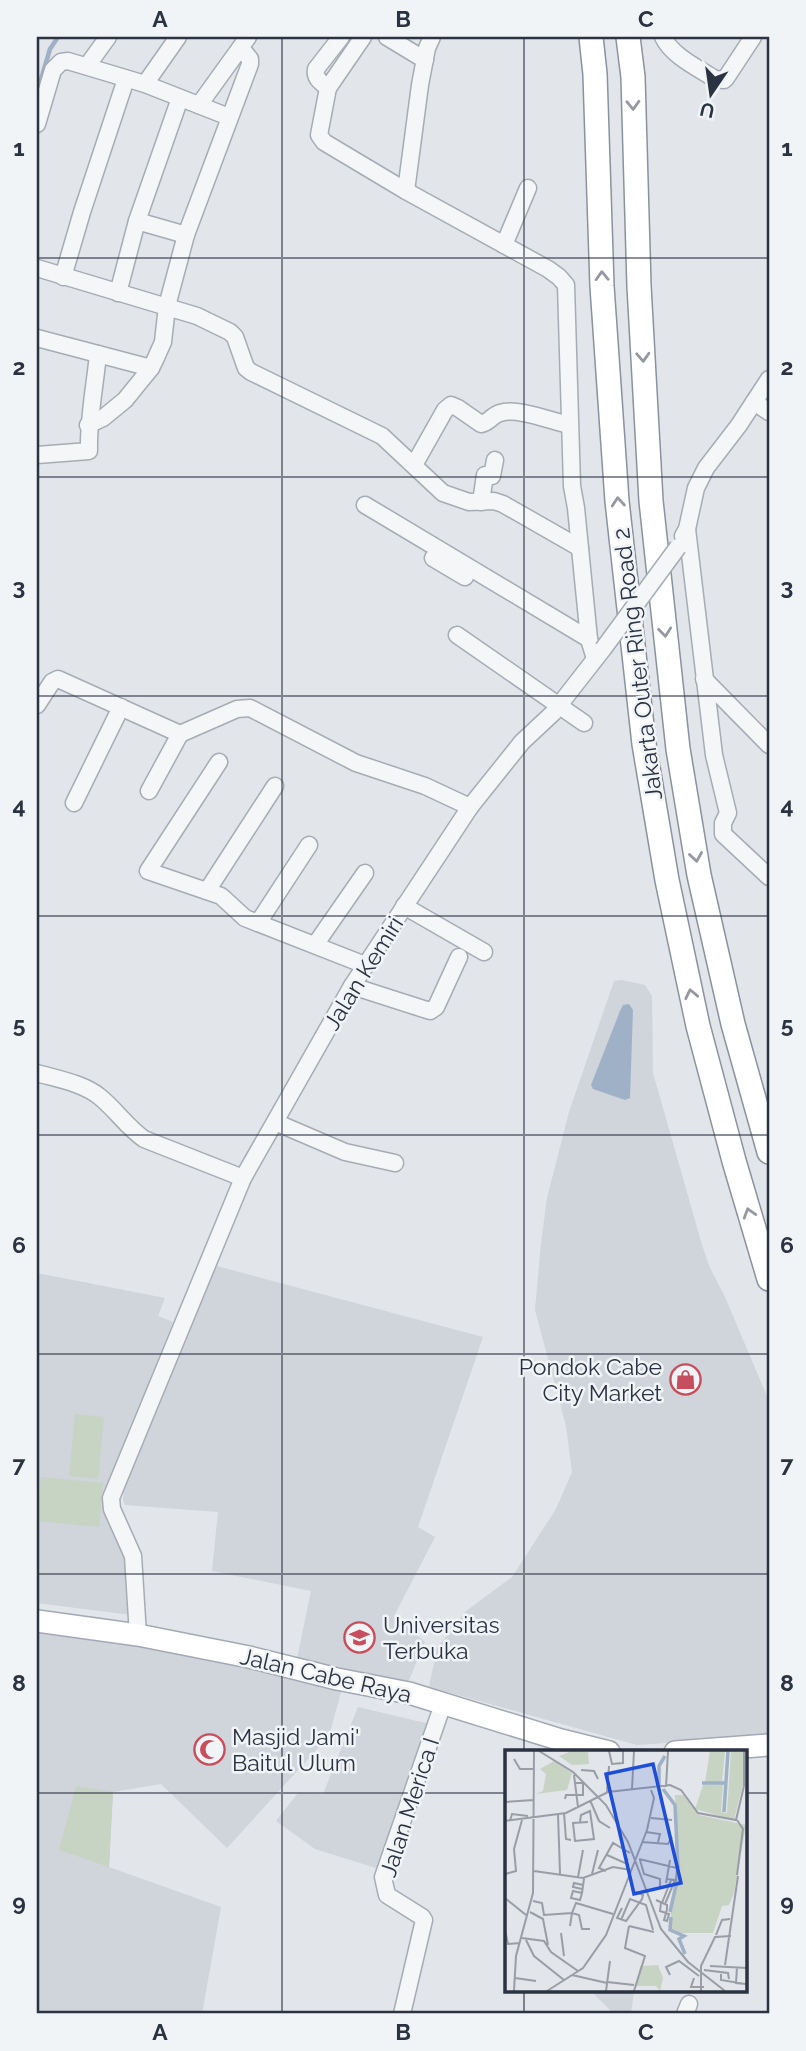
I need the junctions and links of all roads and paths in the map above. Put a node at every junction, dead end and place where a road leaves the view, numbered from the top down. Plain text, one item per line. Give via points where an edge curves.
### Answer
1 (108, 37) edge
2 (178, 37) edge
3 (341, 37) edge
4 (363, 37) edge
5 (387, 37) edge
6 (432, 37) edge
7 (591, 37) edge
8 (628, 37) edge
9 (663, 37) edge
10 (753, 37) edge
11 (245, 43) edge
12 (425, 60) junction
13 (87, 66) junction
14 (126, 79) junction
15 (145, 85) junction
16 (328, 88) junction
17 (180, 98) junction
18 (199, 105) junction
19 (229, 117) junction
20 (37, 124) edge
21 (528, 188) dead end
22 (406, 191) junction
23 (137, 221) junction
24 (186, 235) junction
25 (503, 245) junction
26 (37, 268) edge
27 (64, 277) junction
28 (118, 293) junction
29 (167, 306) junction
30 (37, 338) edge
31 (98, 354) junction
32 (151, 368) junction
33 (769, 379) edge
34 (754, 402) junction
35 (769, 412) edge
36 (88, 425) junction
37 (569, 425) junction
38 (37, 455) edge
39 (495, 460) dead end
40 (414, 465) junction
41 (481, 502) junction
42 (365, 505) dead end
43 (687, 529) junction
44 (579, 548) junction
45 (433, 558) dead end
46 (457, 635) dead end
47 (595, 650) junction
48 (704, 679) junction
49 (37, 705) edge
50 (558, 705) junction
51 (121, 707) junction
52 (584, 723) dead end
53 (180, 734) junction
54 (769, 745) edge
55 (219, 762) dead end
56 (275, 786) dead end
57 (149, 791) dead end
58 (74, 803) dead end
59 (470, 807) junction
60 (309, 845) dead end
61 (365, 873) dead end
62 (769, 877) edge
63 (207, 891) junction
64 (404, 906) junction
65 (258, 923) junction
66 (315, 945) junction
67 (484, 952) dead end
68 (459, 957) dead end
69 (365, 965) junction
70 (352, 986) junction
71 (37, 1073) edge
72 (275, 1122) junction
73 (769, 1152) edge
74 (395, 1163) dead end
75 (243, 1178) junction
76 (769, 1279) edge
77 (37, 1621) edge
78 (138, 1635) junction
79 (443, 1704) junction
80 (769, 1745) edge
81 (601, 1750) edge
82 (702, 1750) edge
83 (402, 2014) edge

1 - 13 street
2 - 15 street
3 - 16 street via 316,69
4 - 16 street
5 - 12 street
6 - 12 street
76 -> 7 highway, Jakarta Outer Ring Road 2 via 698,1027 644,744 617,501
8 -> 73 highway, Jakarta Outer Ring Road 2 via 650,501 678,749 699,875 733,1024
9 - 10 street via 667,46 721,81
11 - 18 street
11 - 19 street via 250,64
12 - 22 street
13 - 14 street
13 - 20 street via 68,61 53,70
14 - 15 street
14 - 27 street
15 - 17 street
16 - 22 street via 319,135 324,142
17 - 18 street
17 - 23 street
18 - 19 street
19 - 24 street
21 - 25 street
22 - 25 street
23 - 24 street
23 - 28 street
24 - 29 street
25 - 37 street via 566,285
26 - 27 street
27 - 28 street
28 - 29 street
29 - 32 street via 163,342
29 - 40 street via 230,331 251,372 372,430
30 - 31 street
31 - 32 street
31 - 36 street
32 - 36 street via 116,409
33 - 34 street, Jalan Kemiri
34 - 35 street
34 - 43 street, Jalan Kemiri via 706,468 696,488
36 - 38 street via 89,451
37 - 40 street via 511,411 481,424 451,405
37 - 44 street
39 - 41 street via 492,476 485,475
40 - 41 street via 443,493
41 - 44 street via 503,504
42 - 47 street
43 - 47 street, Jalan Kemiri, bridge via 678,547
43 - 48 street
44 - 47 street
45 - 47 street
46 - 50 street
47 - 50 street, Jalan Kemiri
48 - 54 street
48 - 62 street via 714,755 728,813 723,834
49 - 51 street via 58,679
50 - 52 street
50 - 59 street, Jalan Kemiri
51 - 53 street
51 - 58 street
53 - 57 street
53 - 59 street via 237,709 250,708 356,763
55 - 63 street via 148,871
56 - 63 street
59 - 64 street, Jalan Kemiri
60 - 65 street
61 - 66 street
63 - 65 street via 221,895 245,918
64 - 67 street
64 - 69 street, Jalan Kemiri
65 - 66 street
66 - 69 street
68 - 70 street via 430,1011
69 - 70 street, Jalan Kemiri
70 - 72 street, Jalan Kemiri
71 - 75 street via 99,1096 144,1139
72 - 74 street via 345,1153
72 - 75 street, Jalan Kemiri
75 - 78 street, Jalan Kemiri via 111,1498 133,1556
77 - 78 main road, Jalan Cabe Raya
78 - 79 main road, Jalan Cabe Raya
79 - 81 main road, Jalan Cabe Raya
79 - 83 street, Jalan Merica I via 383,1877 387,1895 424,1920
80 - 82 main road

